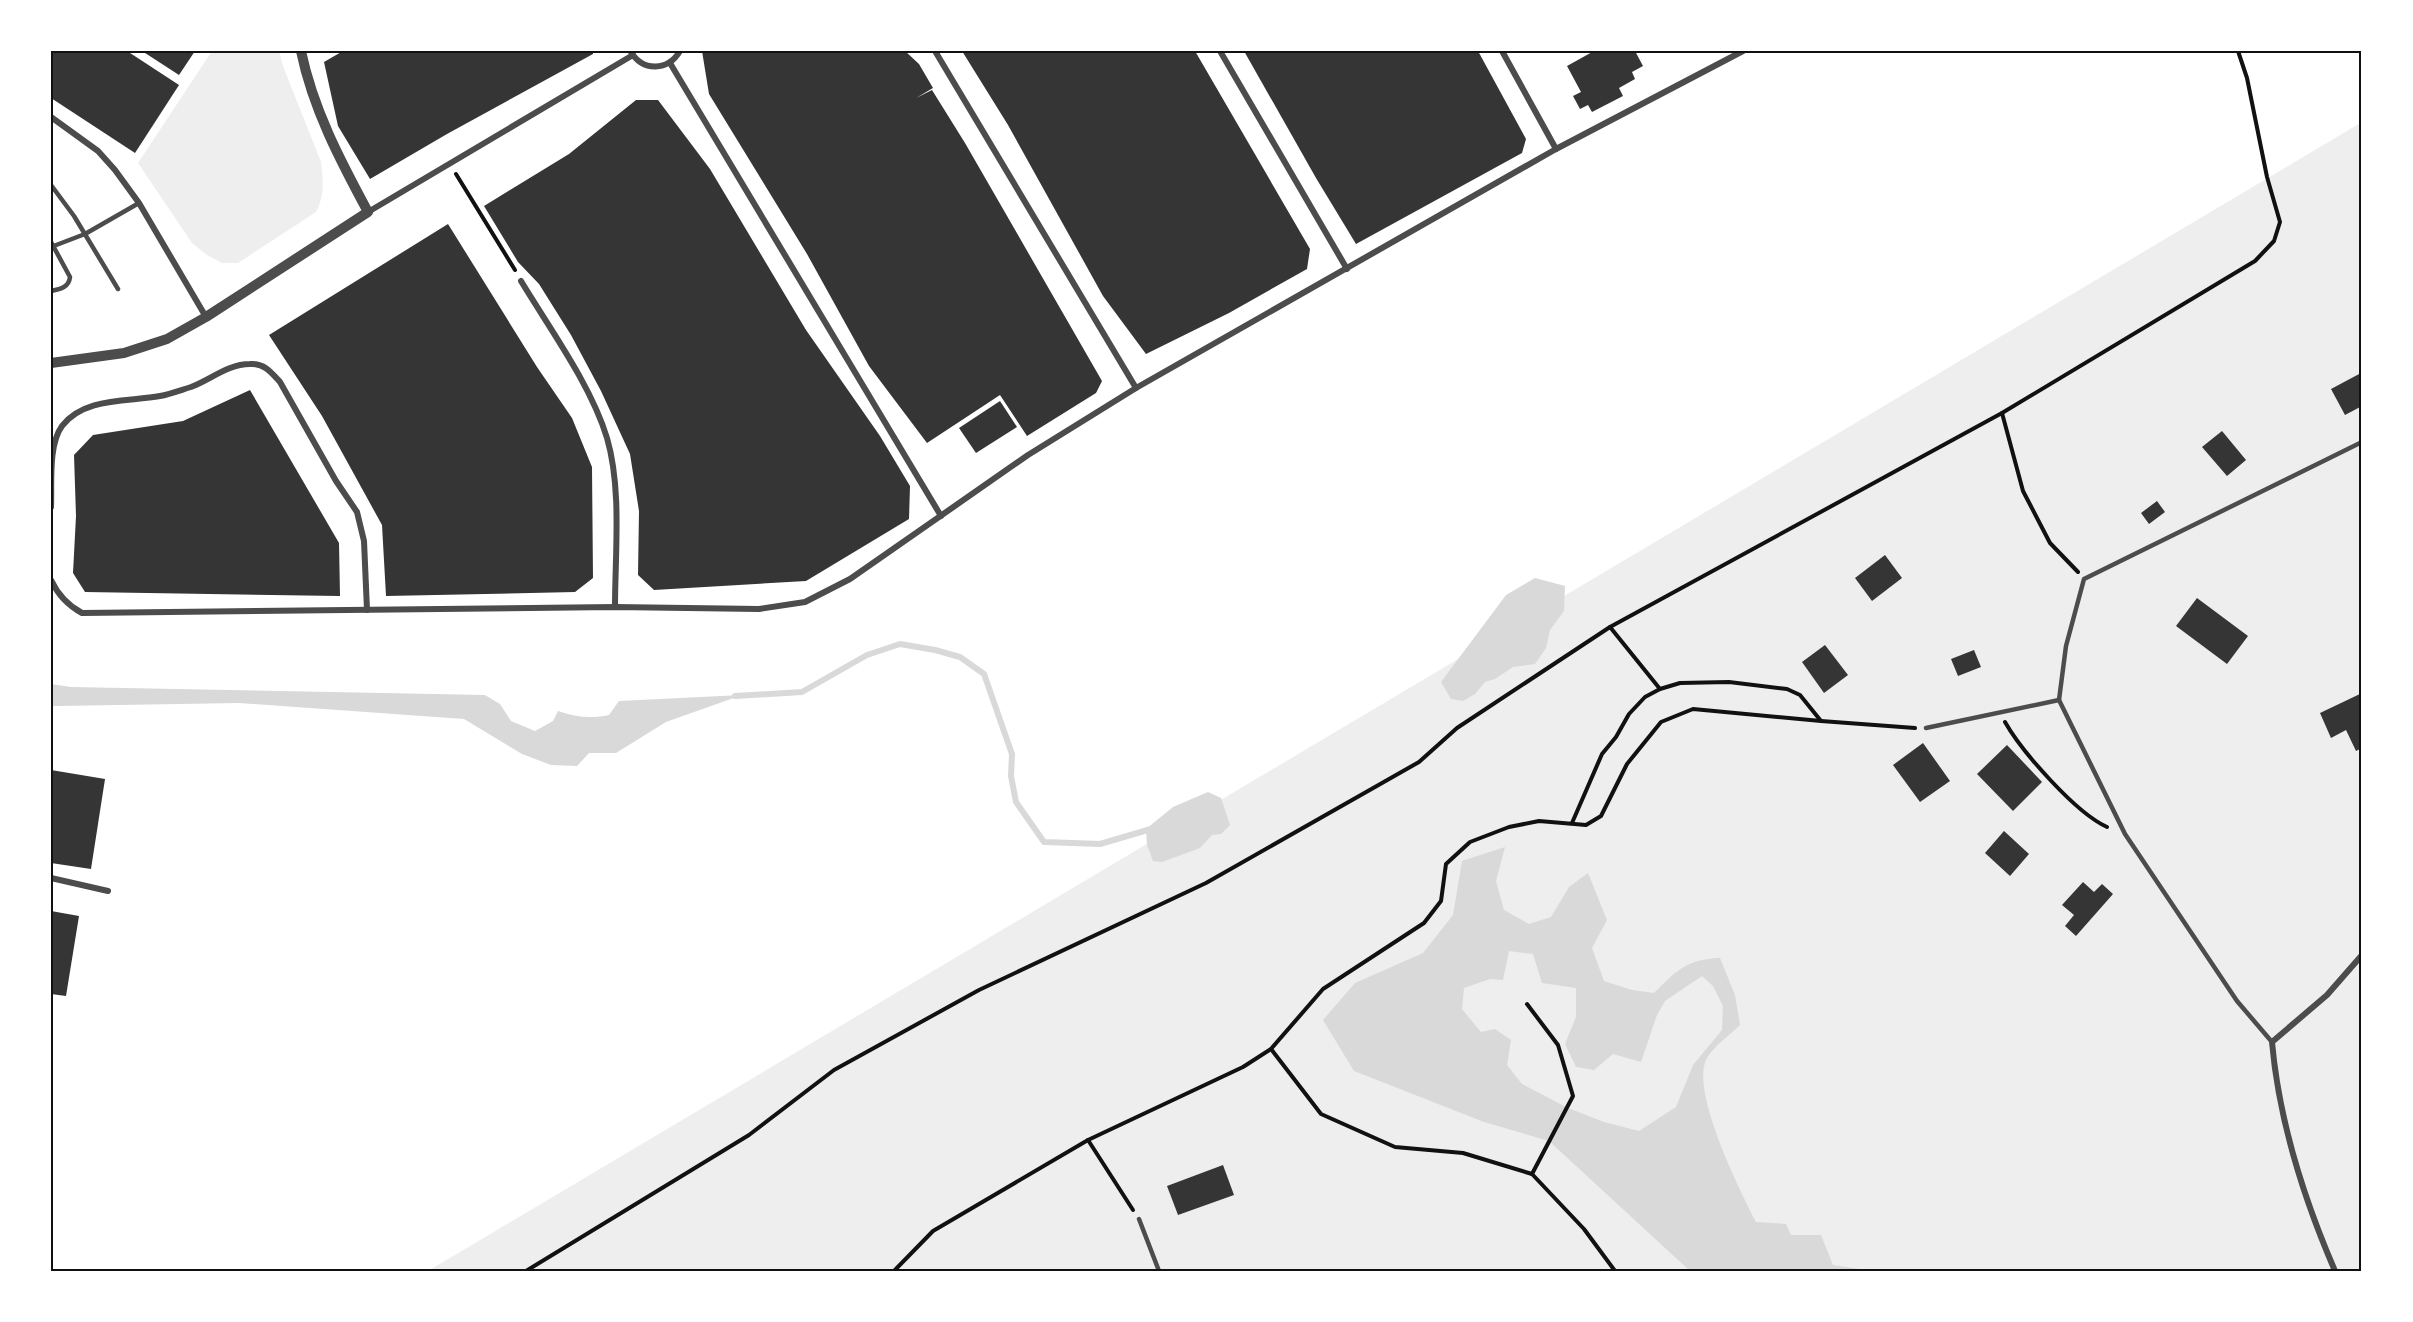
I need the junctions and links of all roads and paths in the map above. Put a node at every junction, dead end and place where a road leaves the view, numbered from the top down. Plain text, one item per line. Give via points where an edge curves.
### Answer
1 (301, 51) edge
2 (680, 51) edge
3 (935, 51) edge
4 (1220, 51) edge
5 (1502, 51) edge
6 (1743, 51) edge
7 (2238, 51) edge
8 (632, 53) edge
9 (670, 63) junction
10 (51, 117) edge
11 (1556, 148) junction
12 (450, 163) junction
13 (51, 185) edge
14 (139, 203) junction
15 (368, 212) junction
16 (85, 234) junction
17 (52, 245) edge
18 (1347, 269) junction
19 (521, 281) joint
20 (118, 290) dead end
21 (51, 291) edge
22 (206, 317) junction
23 (51, 363) edge
24 (1136, 388) junction
25 (2002, 413) junction
26 (2362, 442) edge
27 (51, 507) edge
28 (941, 516) junction
29 (51, 579) edge
30 (2084, 579) junction
31 (615, 608) junction
32 (367, 610) junction
33 (1610, 627) junction
34 (1660, 689) junction
35 (2059, 700) junction
36 (2000, 712) junction
37 (1821, 721) junction
38 (1926, 728) joint
39 (1572, 823) junction
40 (2125, 834) junction
41 (51, 878) edge
42 (108, 891) dead end
43 (2362, 955) edge
44 (1527, 1004) dead end
45 (2272, 1042) junction
46 (1271, 1049) junction
47 (1088, 1140) junction
48 (1532, 1174) junction
49 (1139, 1219) joint
50 (526, 1271) edge
51 (894, 1271) edge
52 (1159, 1271) edge
53 (1615, 1271) edge
54 (2335, 1271) edge

1 - 15 street via 313,99
2 - 9 street
3 - 24 street
4 - 18 street
5 - 11 street
6 - 11 street
7 - 25 path via 2280,222 2274,241 2254,261
8 - 9 street via 638,61 654,67
8 - 12 street
9 - 28 street
10 - 14 street via 98,151
11 - 18 street
12 - 15 street
12 - 19 path
13 - 16 lane
14 - 16 lane
14 - 22 street
15 - 22 street
16 - 17 lane
16 - 20 lane
17 - 21 lane via 70,277 65,287
18 - 24 street
19 - 31 street via 588,392 608,440 615,499
22 - 23 street via 147,347
24 - 28 street via 1028,455
25 - 30 path via 2023,491 2050,543
25 - 33 path
26 - 30 lane
27 - 32 street via 54,446 61,427 80,410 160,396 234,367 261,365 280,382 357,512 364,541
28 - 31 street via 837,587 805,602 759,609
29 - 32 street via 62,599 82,613
30 - 35 lane via 2067,646
31 - 32 street
33 - 34 path
33 - 50 path via 1457,728 1419,762 1206,882 979,990 834,1070 749,1135
34 - 37 path via 1680,683 1729,682 1787,689 1800,695
34 - 39 path via 1645,697 1629,714 1602,754
35 - 36 lane
35 - 40 lane
36 - 38 lane
36 - 40 path via 2050,779 2094,821
37 - 38 path
37 - 39 path via 1693,709 1671,717 1661,722 1627,764 1601,816 1586,825
39 - 46 path via 1539,821 1470,842 1446,864 1441,901 1424,923 1323,989
40 - 45 lane via 2237,1001
41 - 42 street
43 - 45 street via 2327,995
44 - 48 path via 1558,1045 1573,1096
45 - 54 street via 2294,1162
46 - 47 path via 1243,1067
46 - 48 path via 1321,1114 1395,1147 1463,1153
47 - 49 path
47 - 51 path via 933,1231
48 - 53 path via 1584,1229
49 - 52 lane

